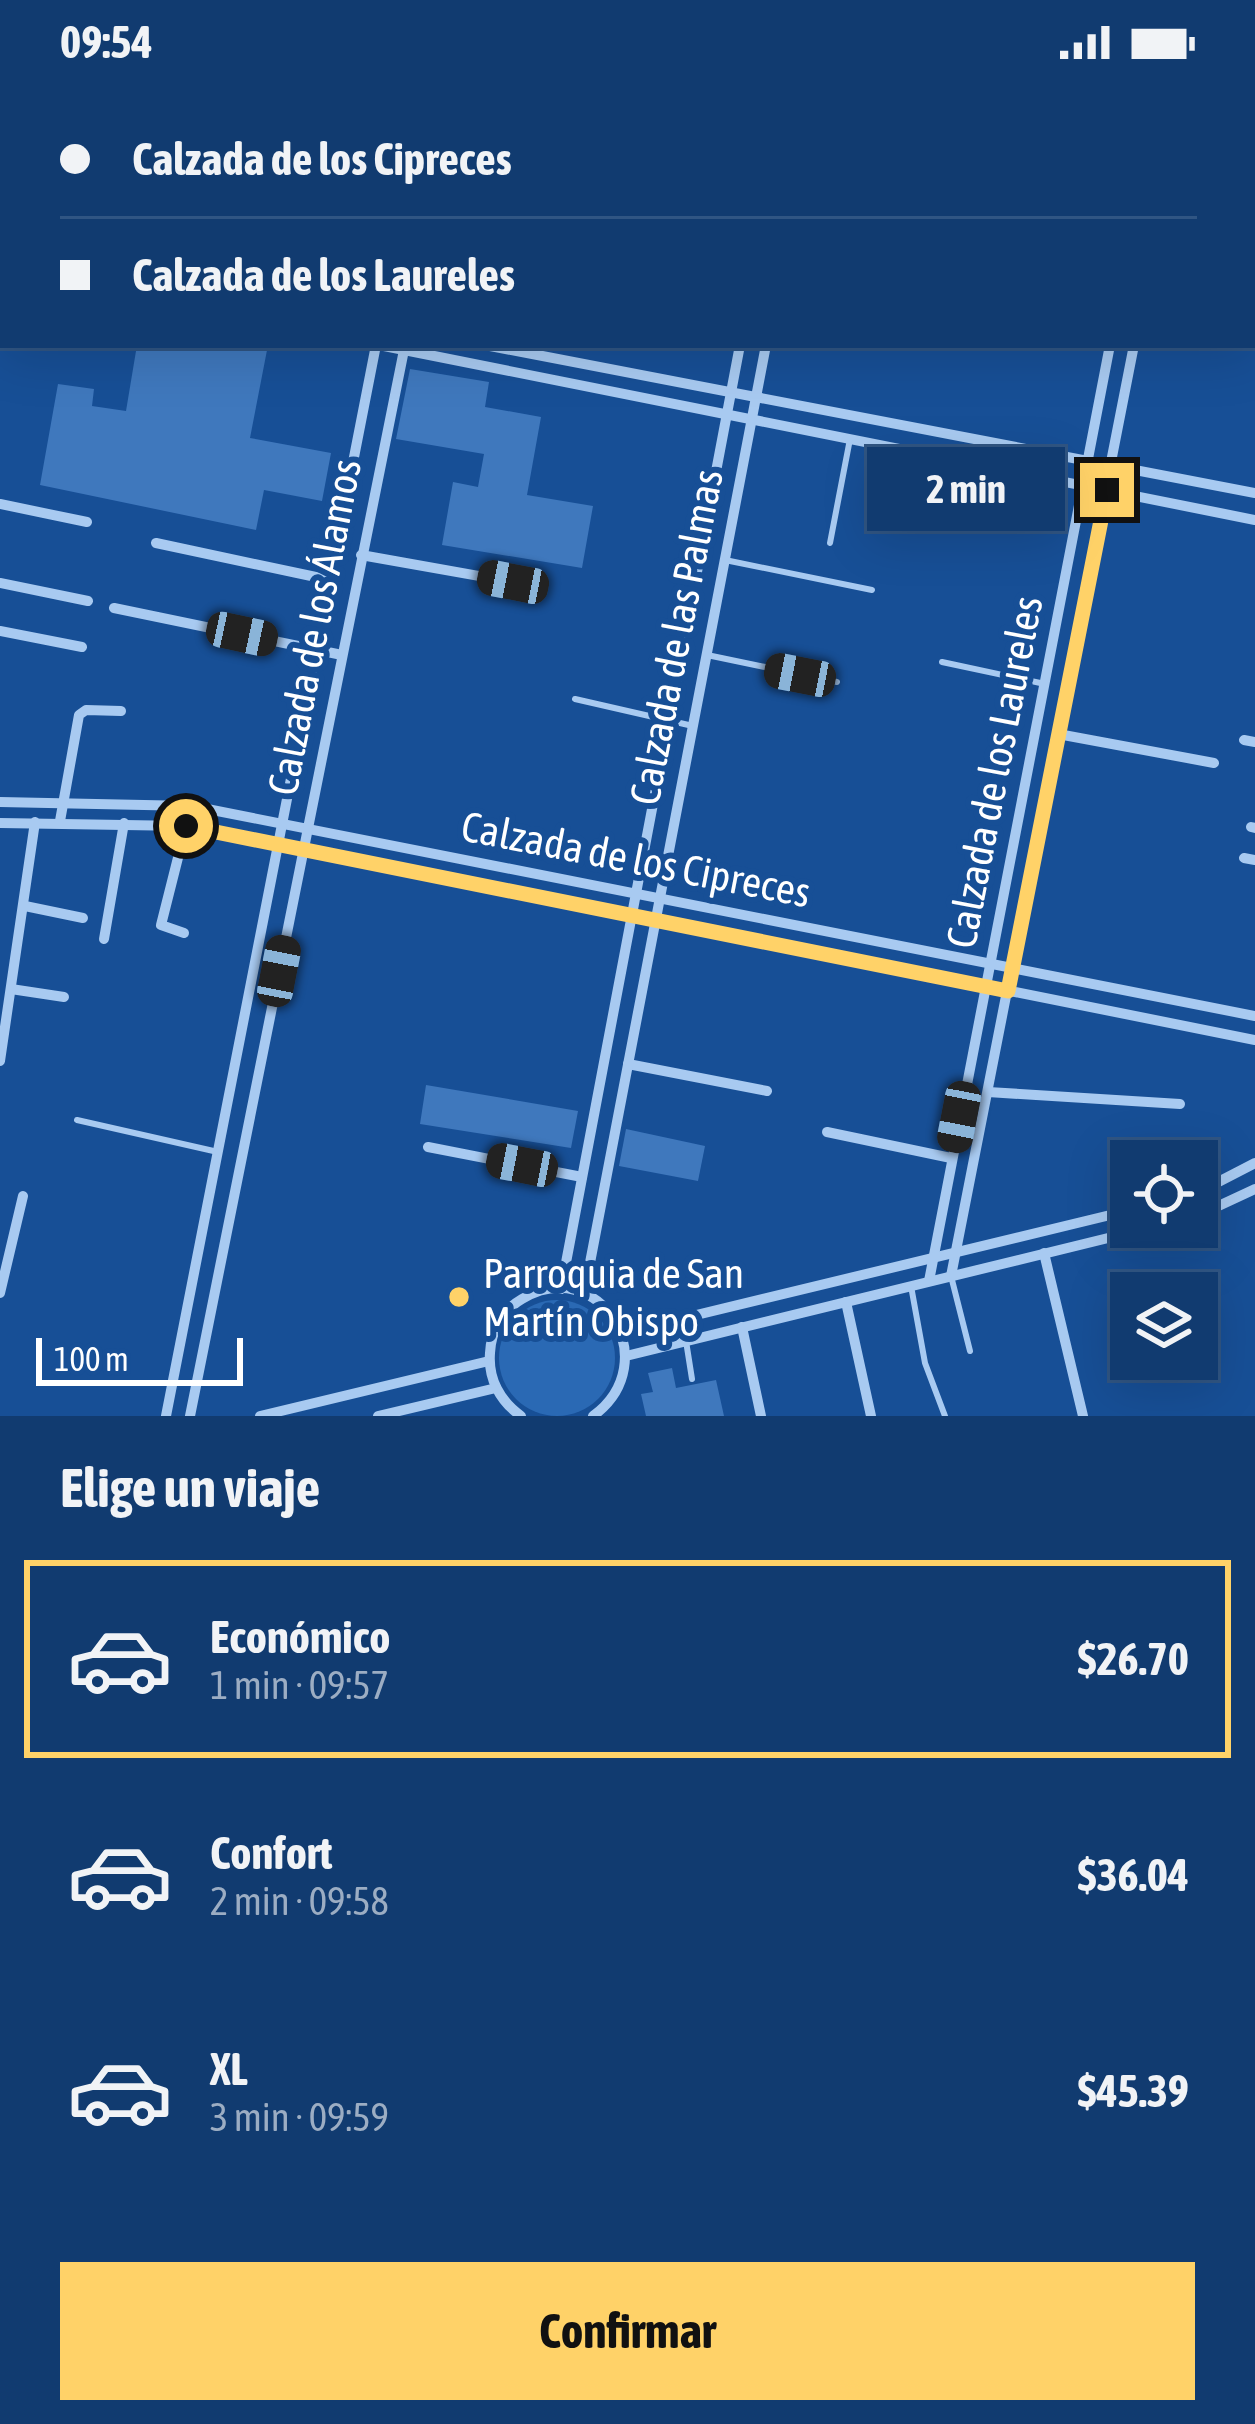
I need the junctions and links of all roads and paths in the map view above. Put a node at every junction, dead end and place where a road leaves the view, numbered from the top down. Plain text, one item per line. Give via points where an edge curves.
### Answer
1 (376, 348) edge
2 (404, 348) edge
3 (409, 348) edge
4 (499, 348) edge
5 (739, 348) edge
6 (765, 348) edge
7 (1109, 348) edge
8 (1133, 348) edge
9 (731, 393) junction
10 (756, 397) junction
11 (727, 414) junction
12 (752, 419) junction
13 (850, 439) junction
14 (1089, 461) junction
15 (1112, 466) junction
16 (1084, 486) junction
17 (1107, 490) junction
18 (1255, 493) edge
19 (0, 504) edge
20 (1255, 520) edge
21 (87, 522) dead end
22 (156, 543) dead end
23 (830, 543) dead end
24 (361, 555) junction
25 (725, 560) junction
26 (330, 580) junction
27 (513, 582) dead end
28 (0, 583) edge
29 (872, 590) dead end
30 (88, 601) dead end
31 (114, 608) dead end
32 (0, 631) edge
33 (82, 647) dead end
34 (316, 650) junction
35 (1051, 653) junction
36 (343, 655) junction
37 (706, 656) junction
38 (1074, 657) junction
39 (942, 662) dead end
40 (837, 682) dead end
41 (1045, 684) junction
42 (575, 699) dead end
43 (121, 711) dead end
44 (669, 722) junction
45 (693, 726) junction
46 (1058, 734) junction
47 (1214, 763) dead end
48 (0, 802) edge
49 (62, 802) junction
50 (60, 821) junction
51 (35, 822) junction
52 (0, 823) edge
53 (124, 823) junction
54 (282, 824) junction
55 (186, 826) junction
56 (308, 829) junction
57 (278, 845) junction
58 (303, 850) junction
59 (636, 893) junction
60 (660, 898) junction
61 (25, 906) junction
62 (632, 916) junction
63 (83, 918) dead end
64 (656, 920) junction
65 (184, 933) dead end
66 (104, 939) dead end
67 (991, 963) junction
68 (1012, 967) junction
69 (986, 987) junction
70 (11, 989) junction
71 (1008, 991) junction
72 (64, 997) dead end
73 (1255, 1016) edge
74 (1255, 1040) edge
75 (0, 1061) edge
76 (628, 1064) junction
77 (767, 1090) dead end
78 (988, 1092) junction
79 (1180, 1104) dead end
80 (959, 1117) junction
81 (77, 1120) dead end
82 (982, 1121) junction
83 (222, 1132) junction
84 (827, 1132) dead end
85 (246, 1133) junction
86 (428, 1147) dead end
87 (218, 1152) junction
88 (951, 1158) junction
89 (1255, 1163) edge
90 (582, 1177) junction
91 (1218, 1182) edge
92 (1255, 1189) edge
93 (23, 1196) dead end
94 (1218, 1206) edge
95 (1110, 1215) edge
96 (1110, 1237) edge
97 (1014, 1238) junction
98 (956, 1252) junction
99 (1044, 1253) junction
100 (933, 1258) junction
101 (1023, 1258) junction
102 (951, 1276) junction
103 (929, 1281) junction
104 (911, 1286) junction
105 (561, 1289) junction
106 (0, 1293) edge
107 (584, 1294) junction
108 (846, 1302) junction
109 (742, 1327) junction
110 (622, 1333) junction
111 (686, 1341) junction
112 (970, 1351) dead end
113 (626, 1356) junction
114 (489, 1360) junction
115 (692, 1379) dead end
116 (496, 1388) junction
117 (166, 1416) edge
118 (190, 1416) edge
119 (260, 1416) edge
120 (378, 1416) edge
121 (521, 1416) edge
122 (593, 1416) edge
123 (761, 1416) edge
124 (871, 1416) edge
125 (945, 1416) edge
126 (1083, 1416) edge

1 - 26 street, Calzada de los Álamos
2 - 24 street, Calzada de los Álamos
3 - 11 street
4 - 9 street
5 - 9 street, Calzada de las Palmas
6 - 10 street, Calzada de las Palmas
7 - 14 street, Calzada de los Laureles
8 - 15 street, Calzada de los Laureles
9 - 10 street
9 - 11 street, Calzada de las Palmas
10 - 12 street, Calzada de las Palmas
10 - 14 street
11 - 12 street
11 - 44 street, Calzada de las Palmas
12 - 13 street
12 - 25 street, Calzada de las Palmas
13 - 16 street
13 - 23 lane
14 - 15 street
14 - 16 street, Calzada de los Laureles
15 - 17 street, Calzada de los Laureles
15 - 18 street
16 - 17 street
16 - 35 street, Calzada de los Laureles
17 - 20 street
17 - 38 street, Calzada de los Laureles
19 - 21 street
22 - 26 street
24 - 27 street
24 - 36 street, Calzada de los Álamos
25 - 29 lane
25 - 37 street, Calzada de las Palmas
26 - 34 street, Calzada de los Álamos
28 - 30 street
31 - 34 street
32 - 33 street
34 - 36 street
34 - 54 street, Calzada de los Álamos
35 - 38 street
35 - 41 street, Calzada de los Laureles
36 - 56 street, Calzada de los Álamos
37 - 40 lane
37 - 45 street, Calzada de las Palmas
38 - 46 street, Calzada de los Laureles
39 - 41 lane
41 - 67 street, Calzada de los Laureles
42 - 44 lane
43 - 49 street via 79,715
44 - 45 lane
44 - 59 street, Calzada de las Palmas
45 - 60 street, Calzada de las Palmas
46 - 47 street
46 - 68 street, Calzada de los Laureles
48 - 49 street, Calzada de los Cipreces
49 - 50 street
49 - 54 street, Calzada de los Cipreces via 192,806
50 - 51 street, Calzada de los Cipreces
50 - 53 street, Calzada de los Cipreces
51 - 52 street, Calzada de los Cipreces
51 - 61 street
53 - 55 street, Calzada de los Cipreces
53 - 66 street
54 - 56 street, Calzada de los Cipreces
54 - 57 street, Calzada de los Álamos
55 - 57 street, Calzada de los Cipreces
55 - 65 street via 161,926
56 - 58 street, Calzada de los Álamos
56 - 59 street, Calzada de los Cipreces
57 - 58 street, Calzada de los Cipreces
57 - 83 street, Calzada de los Álamos
58 - 62 street, Calzada de los Cipreces
58 - 85 street, Calzada de los Álamos
59 - 60 street, Calzada de los Cipreces
59 - 62 street, Calzada de las Palmas
60 - 64 street, Calzada de las Palmas
60 - 67 street, Calzada de los Cipreces
61 - 63 street
61 - 70 street
62 - 64 street, Calzada de los Cipreces
62 - 90 street, Calzada de las Palmas
64 - 69 street, Calzada de los Cipreces
64 - 76 street, Calzada de las Palmas
67 - 68 street, Calzada de los Cipreces
67 - 69 street, Calzada de los Laureles
68 - 71 street, Calzada de los Laureles
68 - 73 street, Calzada de los Cipreces
69 - 71 street, Calzada de los Cipreces
69 - 80 street, Calzada de los Laureles
70 - 72 street
70 - 75 street
71 - 74 street, Calzada de los Cipreces
71 - 78 street, Calzada de los Laureles
76 - 77 street
76 - 107 street, Calzada de las Palmas
78 - 79 street
78 - 82 street, Calzada de los Laureles
80 - 82 street
80 - 88 street, Calzada de los Laureles
81 - 87 lane
82 - 98 street, Calzada de los Laureles
83 - 85 street
83 - 87 street, Calzada de los Álamos
84 - 88 street
85 - 118 street, Calzada de los Álamos
86 - 90 street
87 - 117 street, Calzada de los Álamos
88 - 100 street, Calzada de los Laureles
89 - 91 street
90 - 105 street, Calzada de las Palmas
92 - 94 street
93 - 106 street
95 - 97 street
96 - 99 street
97 - 98 street
97 - 101 street
98 - 100 street
98 - 102 street, Calzada de los Laureles
99 - 101 street
99 - 126 street
100 - 103 street, Calzada de los Laureles
100 - 110 street
101 - 102 street
102 - 103 street
102 - 112 lane
103 - 104 street
104 - 108 street
104 - 125 lane
105 - 107 street
105 - 114 street via 515,1304 495,1329
107 - 110 street
108 - 109 street
108 - 124 street
109 - 111 street
109 - 123 street
110 - 113 street
111 - 113 street
111 - 115 lane
113 - 122 street via 614,1395
114 - 116 street
114 - 119 street
116 - 120 street
116 - 121 street

